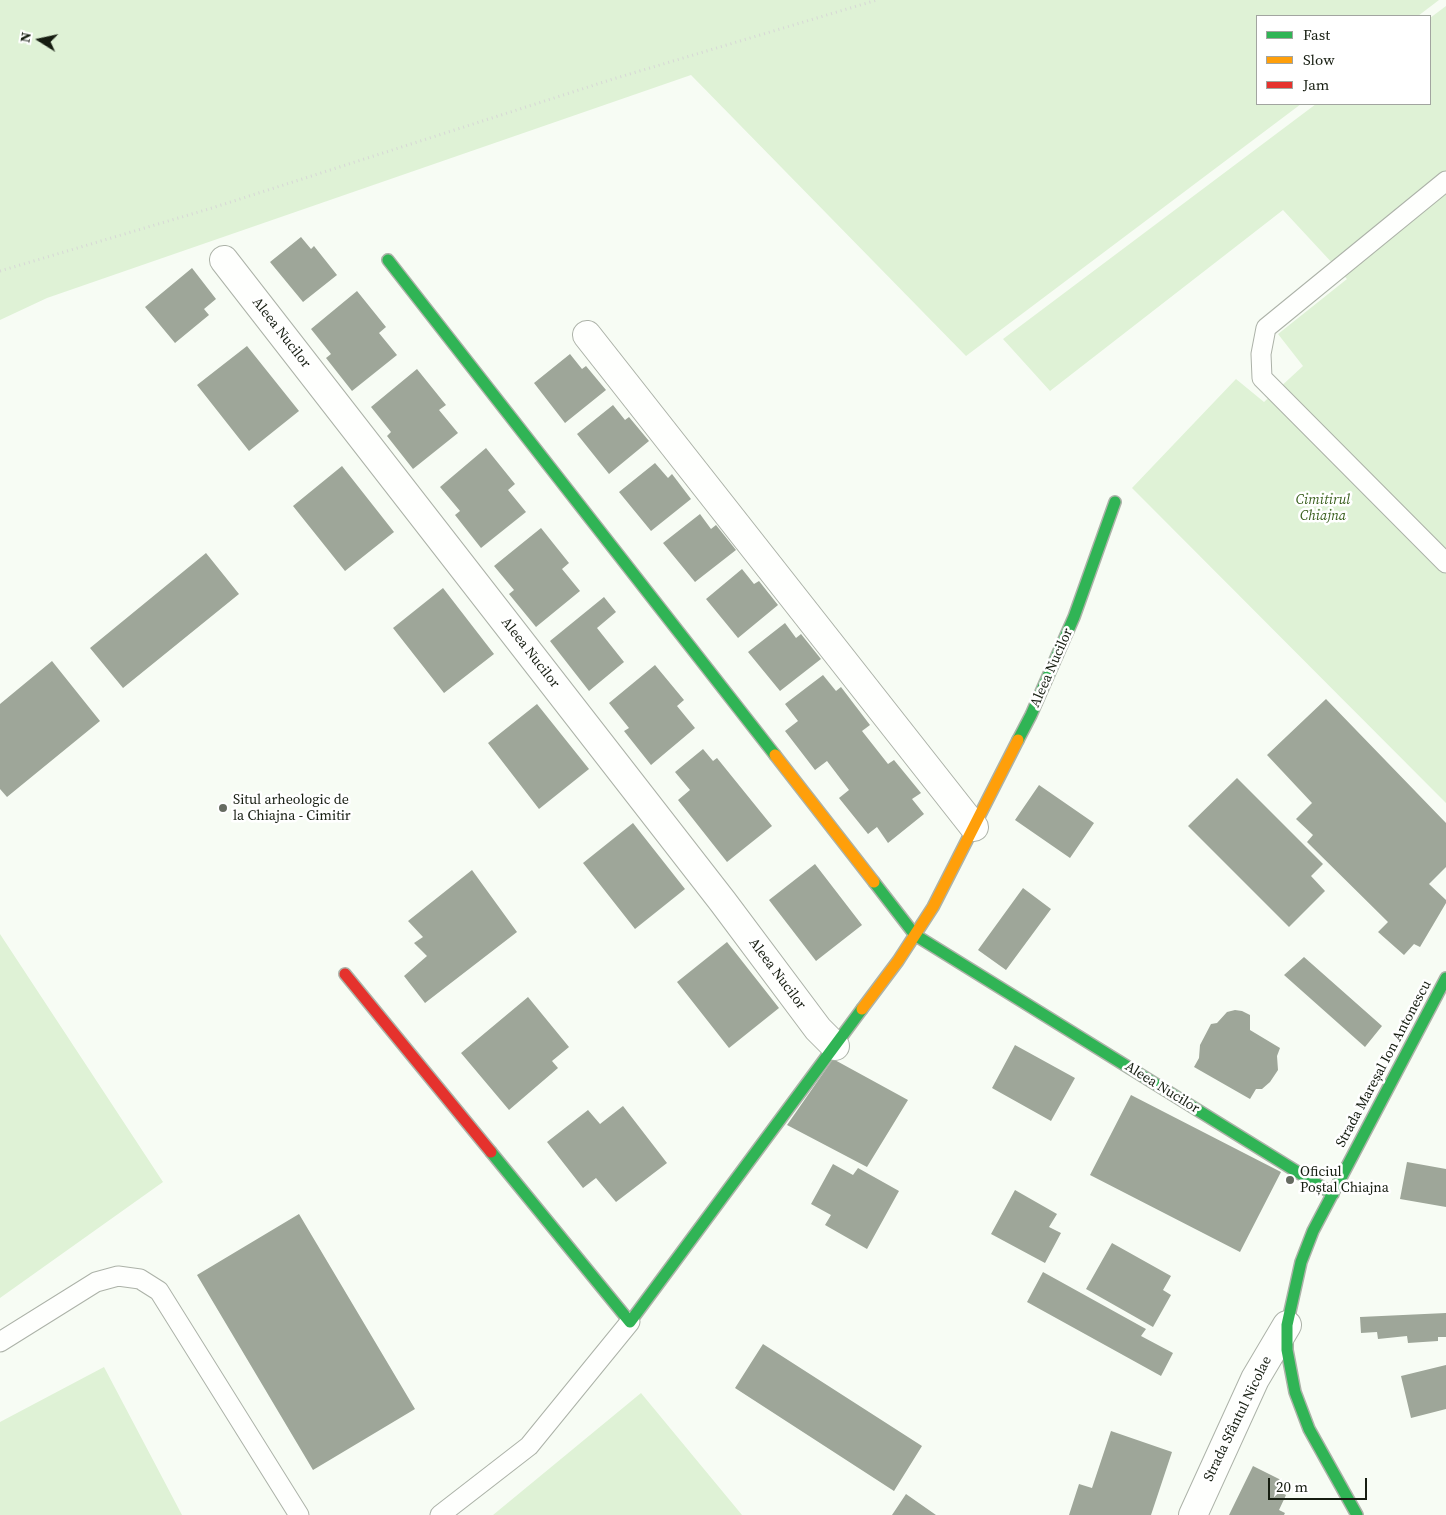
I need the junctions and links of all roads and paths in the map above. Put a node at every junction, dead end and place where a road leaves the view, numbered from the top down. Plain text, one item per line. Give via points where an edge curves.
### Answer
1 (877, 0) edge
2 (1446, 182) edge
3 (224, 260) dead end
4 (388, 260) dead end
5 (0, 271) edge
6 (587, 335) dead end
7 (1115, 502) dead end
8 (1446, 563) edge
9 (974, 827) junction
10 (915, 935) junction
11 (346, 974) dead end
12 (1446, 978) edge
13 (835, 1046) junction
14 (1333, 1194) junction
15 (630, 1322) junction
16 (1287, 1324) junction
17 (0, 1342) edge
18 (299, 1515) edge
19 (440, 1515) edge
20 (1193, 1515) edge
21 (1357, 1515) edge

1 - 5 path
2 - 8 lane via 1266,328 1261,354 1262,378
3 - 13 street, Aleea Nucilor via 818,1029
4 - 10 street, Aleea Nucilor
6 - 9 street
7 - 9 street, Aleea Nucilor via 1074,617 1032,715
9 - 10 street, Aleea Nucilor
10 - 13 street, Aleea Nucilor
10 - 14 street, Aleea Nucilor
11 - 15 street
12 - 14 street, Strada Mareșal Ion Antonescu
13 - 15 street, Aleea Nucilor
14 - 16 street, Strada Mareșal Ion Antonescu via 1301,1262
15 - 19 lane via 529,1446
16 - 20 street, Strada Sfântul Nicolae via 1255,1380
16 - 21 street, Strada Mareșal Ion Antonescu via 1287,1350 1295,1392 1309,1428
17 - 18 lane via 96,1282 118,1276 140,1279 159,1291

